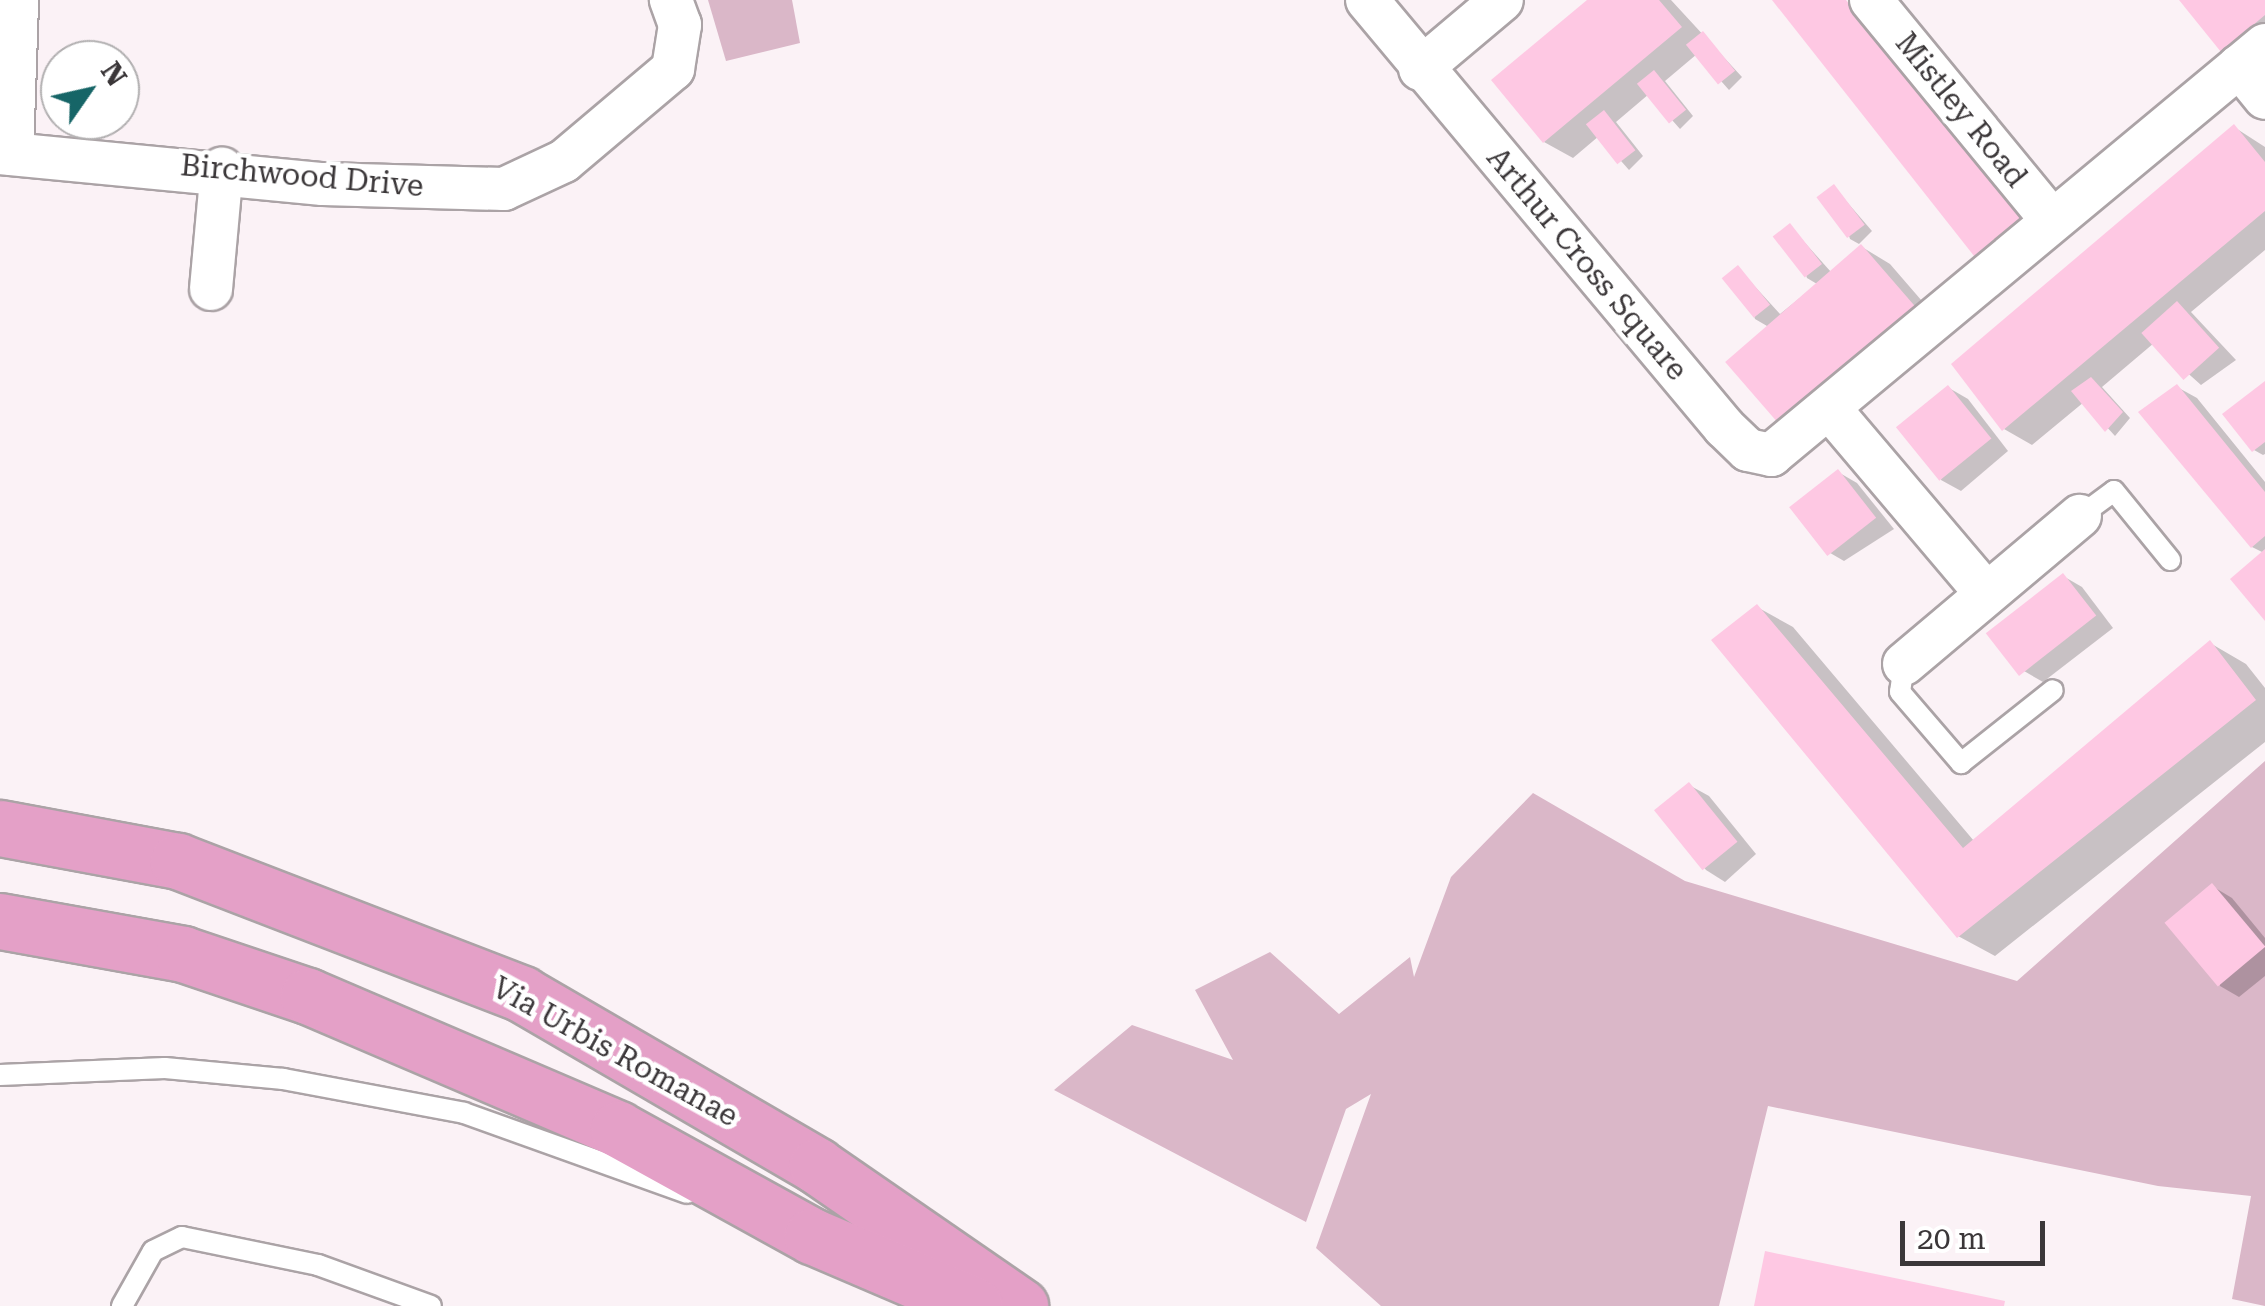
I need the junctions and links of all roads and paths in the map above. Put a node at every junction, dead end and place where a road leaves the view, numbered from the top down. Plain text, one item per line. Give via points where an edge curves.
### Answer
1 (17, 0) edge
2 (671, 0) edge
3 (1367, 0) edge
4 (1502, 0) edge
5 (1871, 0) edge
6 (1420, 69) junction
7 (2256, 70) edge
8 (6, 153) edge
9 (222, 169) junction
10 (2052, 220) junction
11 (211, 290) dead end
12 (1829, 408) junction
13 (2080, 516) joint
14 (2170, 560) dead end
15 (1986, 592) junction
16 (1904, 664) joint
17 (2053, 690) dead end
18 (0, 828) edge
19 (0, 921) edge
20 (0, 1074) edge
21 (812, 1236) junction
22 (122, 1306) edge
23 (430, 1306) edge
24 (975, 1306) edge
25 (1020, 1306) edge

1 - 8 street
2 - 9 street, Birchwood Drive via 680,25 674,69 564,161 504,189 323,184
3 - 6 street, Arthur Cross Square
4 - 6 street
5 - 10 street, Mistley Road
6 - 12 street, Arthur Cross Square via 1748,450 1771,454
7 - 10 street, Arthur Cross Square
8 - 9 street, Birchwood Drive
9 - 11 street
10 - 12 street, Arthur Cross Square
12 - 15 street
13 - 14 lane via 2114,491
13 - 15 street
15 - 16 street
16 - 17 lane via 1900,692 1962,763
18 - 25 main road, Via Urbis Romanae via 178,860 522,994 817,1166
19 - 21 main road via 183,954 308,996 618,1129
20 - 21 lane via 165,1068 283,1079 464,1113
21 - 24 main road
22 - 23 lane via 154,1251 182,1236 318,1265

